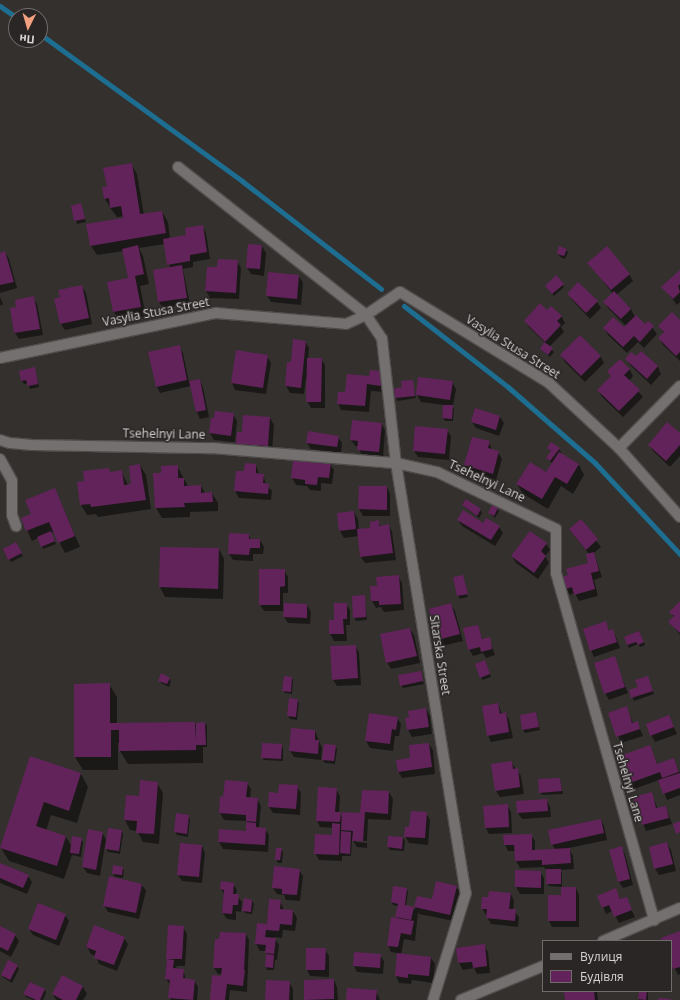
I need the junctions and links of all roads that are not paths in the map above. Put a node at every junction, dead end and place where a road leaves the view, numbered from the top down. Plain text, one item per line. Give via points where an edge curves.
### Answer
1 (178, 167) dead end
2 (366, 315) junction
3 (0, 358) edge
4 (680, 386) edge
5 (0, 440) edge
6 (619, 448) junction
7 (0, 459) edge
8 (396, 463) junction
9 (680, 517) edge
10 (16, 526) dead end
11 (680, 908) edge
12 (654, 920) junction
13 (605, 940) edge
14 (542, 966) edge
15 (433, 1000) edge
16 (461, 1000) edge

1 - 2 street
2 - 3 street, Vasylia Stusa Street via 346,324 216,313
2 - 6 street, Vasylia Stusa Street via 400,292 549,383
2 - 8 street, Sitarska Street via 382,340
4 - 6 street
5 - 8 street, Tsehelnyi Lane via 32,445 212,448
6 - 9 street, Vasylia Stusa Street
7 - 10 street via 12,481 12,515
8 - 12 street, Tsehelnyi Lane via 437,472 556,529 556,573
8 - 15 street, Sitarska Street via 466,893
11 - 12 street
12 - 13 street
14 - 16 street

